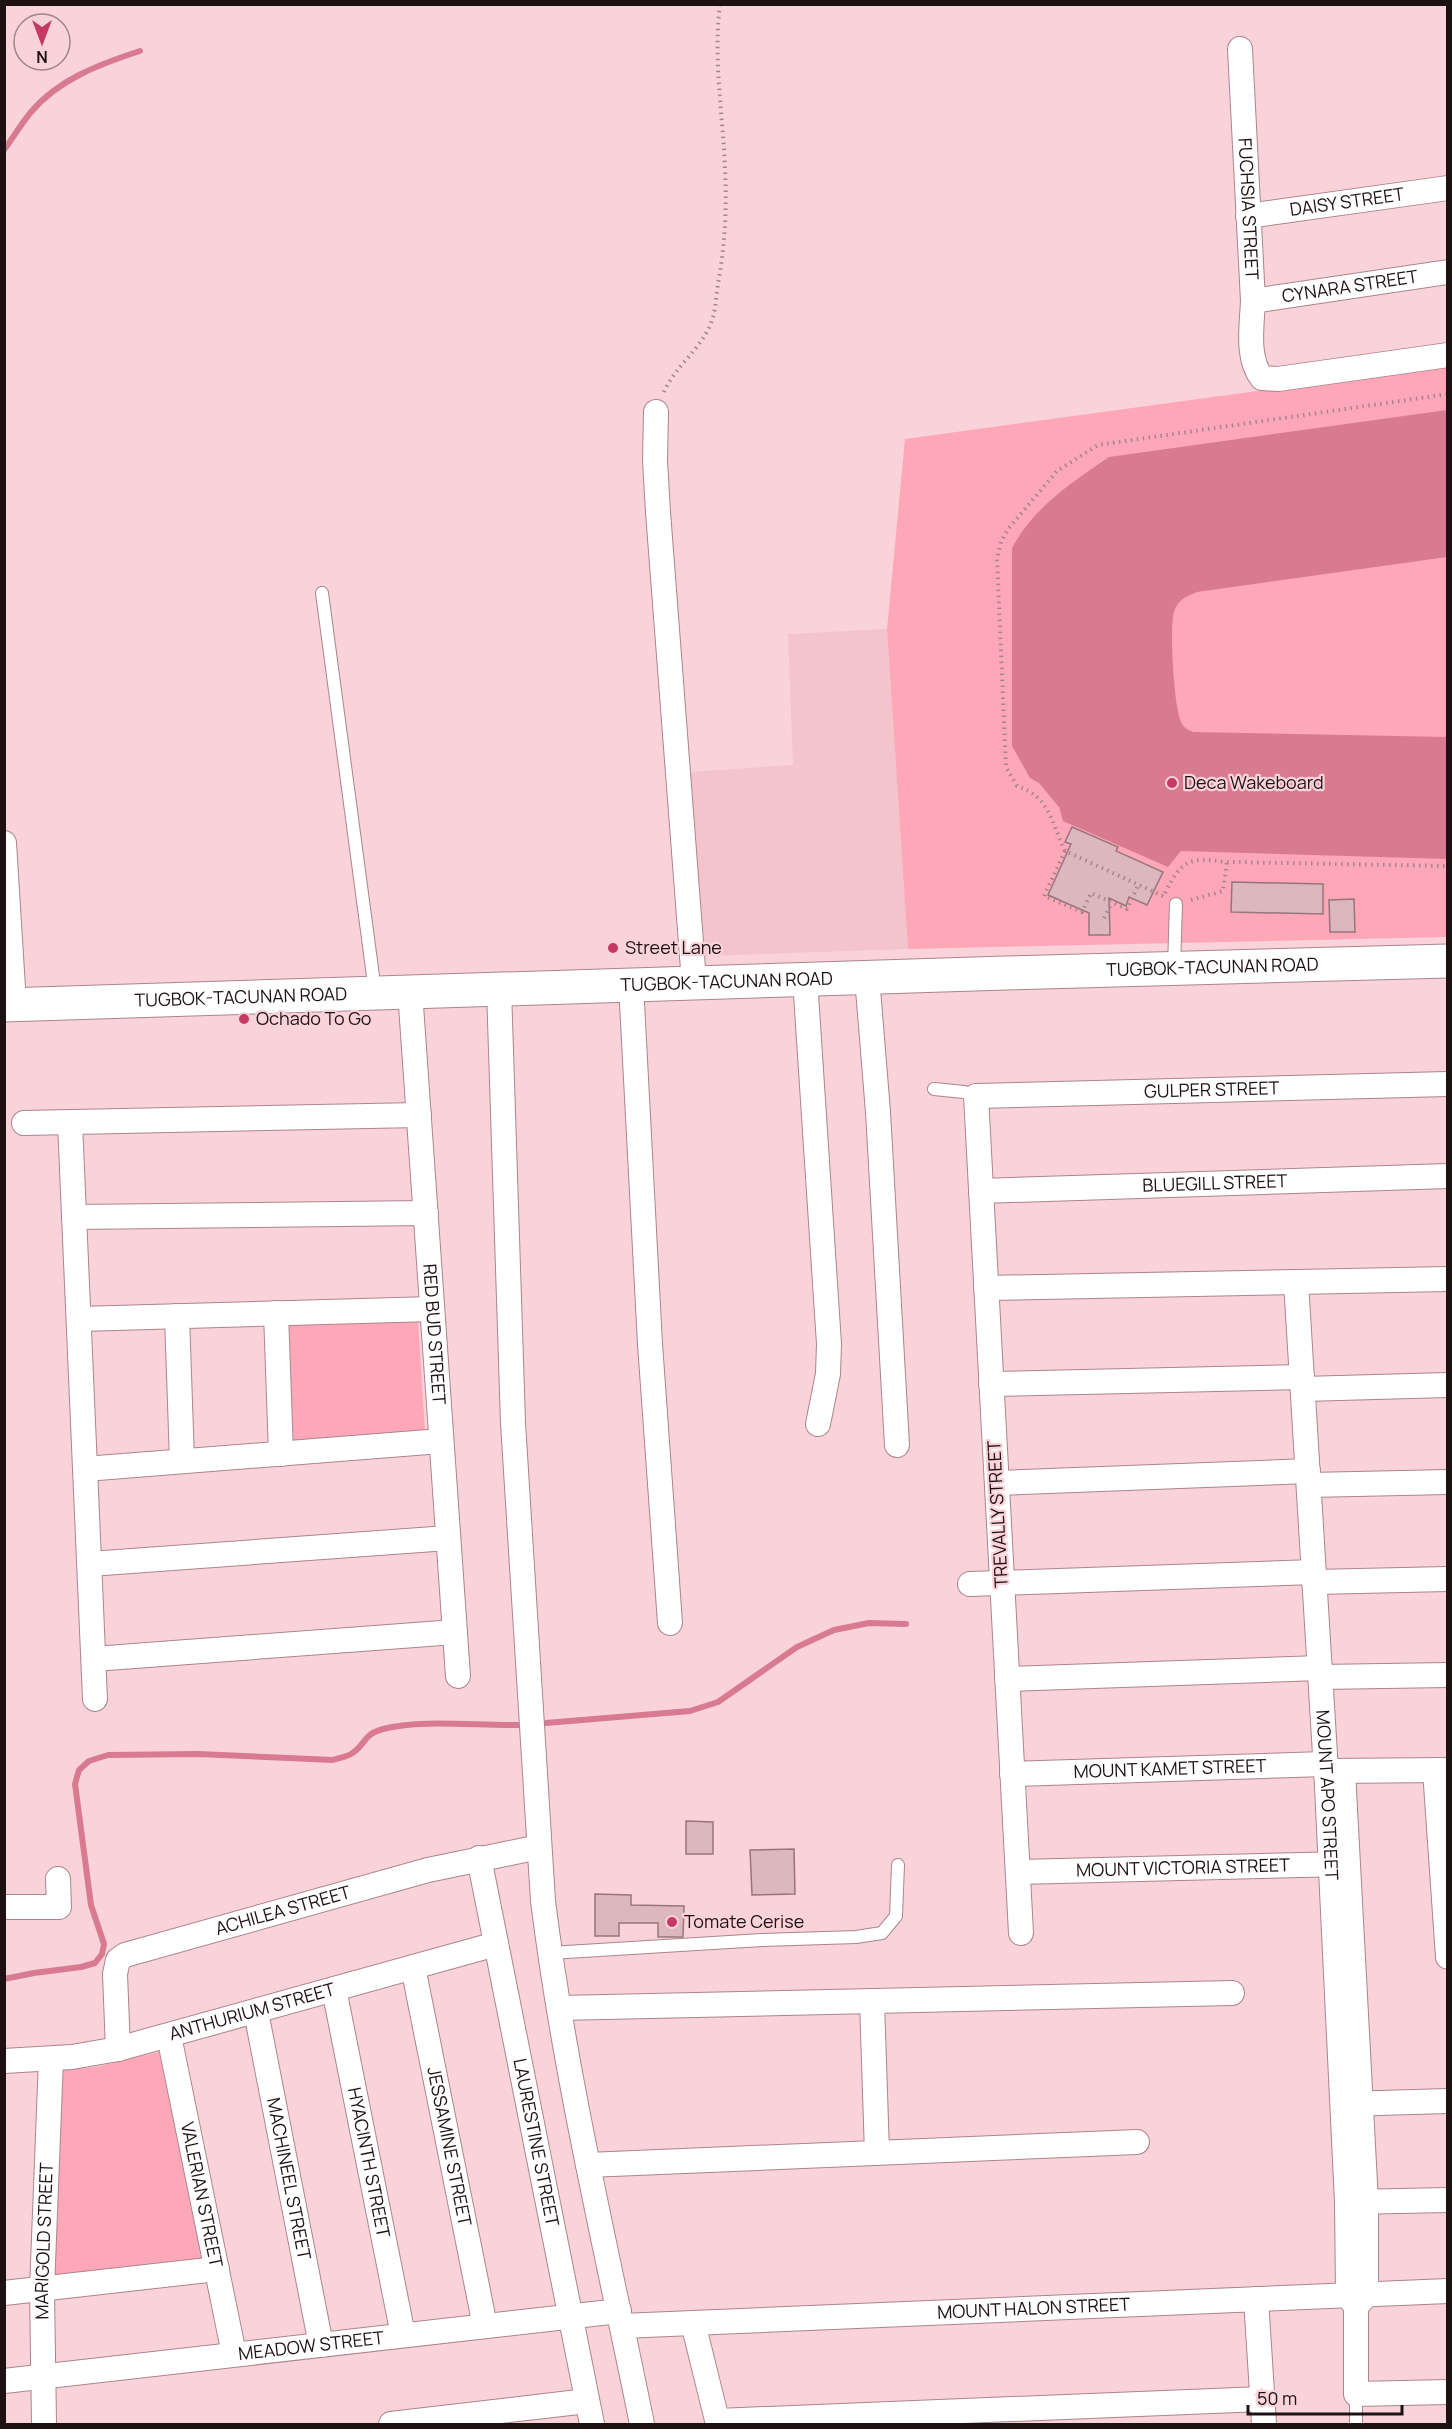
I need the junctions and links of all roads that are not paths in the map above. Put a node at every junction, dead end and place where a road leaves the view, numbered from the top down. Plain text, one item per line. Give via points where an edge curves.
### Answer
1 (1240, 50) dead end
2 (1448, 188) edge
3 (1248, 216) junction
4 (1448, 272) edge
5 (1253, 301) junction
6 (1448, 356) edge
7 (656, 412) road end
8 (322, 592) dead end
9 (4, 843) edge
10 (1176, 904) road end
11 (1448, 962) edge
12 (1174, 968) junction
13 (867, 977) junction
14 (805, 979) junction
15 (694, 982) junction
16 (631, 984) junction
17 (499, 989) junction
18 (410, 991) junction
19 (376, 992) junction
20 (9, 1004) edge
21 (1448, 1084) edge
22 (934, 1089) dead end
23 (976, 1096) junction
24 (419, 1115) junction
25 (70, 1123) junction
26 (24, 1124) dead end
27 (1448, 1176) edge
28 (981, 1191) junction
29 (426, 1213) junction
30 (74, 1217) junction
31 (1448, 1279) edge
32 (1296, 1282) junction
33 (986, 1288) junction
34 (432, 1309) junction
35 (276, 1313) junction
36 (177, 1316) junction
37 (79, 1319) junction
38 (1303, 1383) junction
39 (991, 1384) junction
40 (1448, 1385) edge
41 (818, 1424) dead end
42 (441, 1441) junction
43 (897, 1444) dead end
44 (281, 1454) junction
45 (182, 1461) junction
46 (86, 1469) junction
47 (1308, 1478) junction
48 (1448, 1482) edge
49 (997, 1483) junction
50 (448, 1538) junction
51 (90, 1564) junction
52 (1314, 1577) junction
53 (1448, 1579) edge
54 (1002, 1583) junction
55 (970, 1584) dead end
56 (670, 1623) dead end
57 (454, 1632) junction
58 (94, 1659) junction
59 (1320, 1672) junction
60 (1448, 1675) edge
61 (458, 1676) dead end
62 (1007, 1679) junction
63 (95, 1699) dead end
64 (1012, 1774) junction
65 (1333, 1776) junction
66 (1442, 1777) edge
67 (539, 1847) junction
68 (479, 1858) junction
69 (1339, 1864) junction
70 (898, 1865) dead end
71 (1017, 1872) junction
72 (58, 1879) dead end
73 (4, 1907) edge
74 (1021, 1933) dead end
75 (496, 1944) junction
76 (550, 1953) junction
77 (1448, 1957) edge
78 (413, 1967) junction
79 (334, 1989) junction
80 (1232, 1993) dead end
81 (872, 2001) junction
82 (559, 2008) junction
83 (256, 2012) junction
84 (169, 2036) junction
85 (118, 2049) junction
86 (51, 2059) junction
87 (4, 2061) edge
88 (1448, 2101) edge
89 (1351, 2104) junction
90 (1137, 2142) dead end
91 (877, 2153) junction
92 (588, 2165) junction
93 (1448, 2200) edge
94 (1356, 2202) junction
95 (217, 2269) junction
96 (42, 2289) junction
97 (1448, 2291) edge
98 (4, 2293) edge
99 (1256, 2299) junction
100 (1357, 2299) junction
101 (570, 2316) junction
102 (620, 2318) junction
103 (693, 2323) junction
104 (485, 2326) junction
105 (402, 2335) junction
106 (321, 2344) junction
107 (234, 2354) junction
108 (42, 2377) junction
109 (4, 2381) edge
110 (1448, 2392) edge
111 (1356, 2394) junction
112 (1262, 2399) junction
113 (589, 2413) edge
114 (717, 2423) edge
115 (44, 2424) edge
116 (391, 2424) edge
117 (642, 2424) edge
118 (1264, 2424) edge
119 (1356, 2424) edge

1 - 3 street, FUCHSIA STREET
2 - 3 street, DAISY STREET
3 - 5 street, FUCHSIA STREET
4 - 5 street, CYNARA STREET
5 - 6 street, FUCHSIA STREET via 1254,368 1262,378
7 - 15 street via 658,512
8 - 19 lane
9 - 20 street
10 - 12 lane
11 - 12 street, TUGBOK-TACUNAN ROAD
12 - 13 street, TUGBOK-TACUNAN ROAD
13 - 14 street, TUGBOK-TACUNAN ROAD
13 - 43 street
14 - 15 street, TUGBOK-TACUNAN ROAD
14 - 41 street via 829,1344 828,1374
15 - 16 street, TUGBOK-TACUNAN ROAD
16 - 17 street, TUGBOK-TACUNAN ROAD
16 - 56 street
17 - 18 street, TUGBOK-TACUNAN ROAD
17 - 67 street via 513,1423
18 - 19 street, TUGBOK-TACUNAN ROAD
18 - 24 street, RED BUD STREET
19 - 20 street, TUGBOK-TACUNAN ROAD
21 - 23 street, GULPER STREET
22 - 23 lane
23 - 28 street, TREVALLY STREET
24 - 25 street
24 - 29 street, RED BUD STREET
25 - 26 street
25 - 30 street
27 - 28 street, BLUEGILL STREET
28 - 33 street, TREVALLY STREET
29 - 30 street
29 - 34 street, RED BUD STREET
30 - 37 street
31 - 32 street
32 - 33 street
32 - 38 street, MOUNT APO STREET
33 - 39 street, TREVALLY STREET
34 - 35 street
34 - 42 street, RED BUD STREET
35 - 36 street
35 - 44 street
36 - 37 street
36 - 45 street
37 - 46 street
38 - 39 street
38 - 40 street
38 - 47 street, MOUNT APO STREET
39 - 49 street, TREVALLY STREET
42 - 44 street
42 - 50 street, RED BUD STREET
44 - 45 street
45 - 46 street
46 - 51 street
47 - 48 street
47 - 49 street
47 - 52 street, MOUNT APO STREET
49 - 54 street, TREVALLY STREET
50 - 51 street
50 - 57 street, RED BUD STREET
51 - 58 street
52 - 53 street
52 - 54 street
52 - 59 street, MOUNT APO STREET
54 - 55 street
54 - 62 street, TREVALLY STREET
57 - 58 street
57 - 61 street, RED BUD STREET
58 - 63 street
59 - 60 street
59 - 62 street
59 - 65 street, MOUNT APO STREET
62 - 64 street, TREVALLY STREET
64 - 65 street, MOUNT KAMET STREET
64 - 71 street, TREVALLY STREET
65 - 66 street, MOUNT KAMET STREET
65 - 69 street, MOUNT APO STREET
66 - 77 street
67 - 68 street, ACHILEA STREET
67 - 76 street
68 - 75 street, LAURESTINE STREET
68 - 85 street, ACHILEA STREET via 125,1955 118,1960 115,1974
69 - 71 street, MOUNT VICTORIA STREET
69 - 89 street, MOUNT APO STREET
70 - 76 lane via 896,1916 882,1933
71 - 74 street, TREVALLY STREET
72 - 73 street via 59,1907
75 - 78 street, ANTHURIUM STREET
75 - 101 street, LAURESTINE STREET
76 - 82 street
78 - 79 street, ANTHURIUM STREET
78 - 104 street, JESSAMINE STREET
79 - 83 street, ANTHURIUM STREET
79 - 105 street, HYACINTH STREET
80 - 81 street
81 - 82 street
81 - 91 street
82 - 92 street
83 - 84 street, ANTHURIUM STREET
83 - 106 street, MACHINEEL STREET
84 - 85 street, ANTHURIUM STREET
84 - 95 street, VALERIAN STREET
85 - 86 street, ANTHURIUM STREET
86 - 87 street, ANTHURIUM STREET
86 - 96 street, MARIGOLD STREET
88 - 89 street
89 - 94 street, MOUNT APO STREET
90 - 91 street
91 - 92 street
92 - 102 street
93 - 94 street
94 - 100 street, MOUNT APO STREET
95 - 96 street
95 - 107 street, VALERIAN STREET
96 - 98 street
96 - 108 street, MARIGOLD STREET
97 - 100 street, MOUNT HALON STREET
99 - 100 street, MOUNT HALON STREET
99 - 103 street, MOUNT HALON STREET
99 - 112 street
100 - 111 street, MOUNT APO STREET
101 - 102 street, MEADOW STREET
101 - 104 street, MEADOW STREET
101 - 113 street, LAURESTINE STREET
102 - 103 street, MOUNT HALON STREET
102 - 117 street
103 - 114 street
104 - 105 street, MEADOW STREET
105 - 106 street, MEADOW STREET
106 - 107 street, MEADOW STREET
107 - 108 street, MEADOW STREET
108 - 109 street, MEADOW STREET
108 - 115 street, MARIGOLD STREET
110 - 111 street
111 - 119 lane
112 - 114 street
112 - 118 street
113 - 116 street

